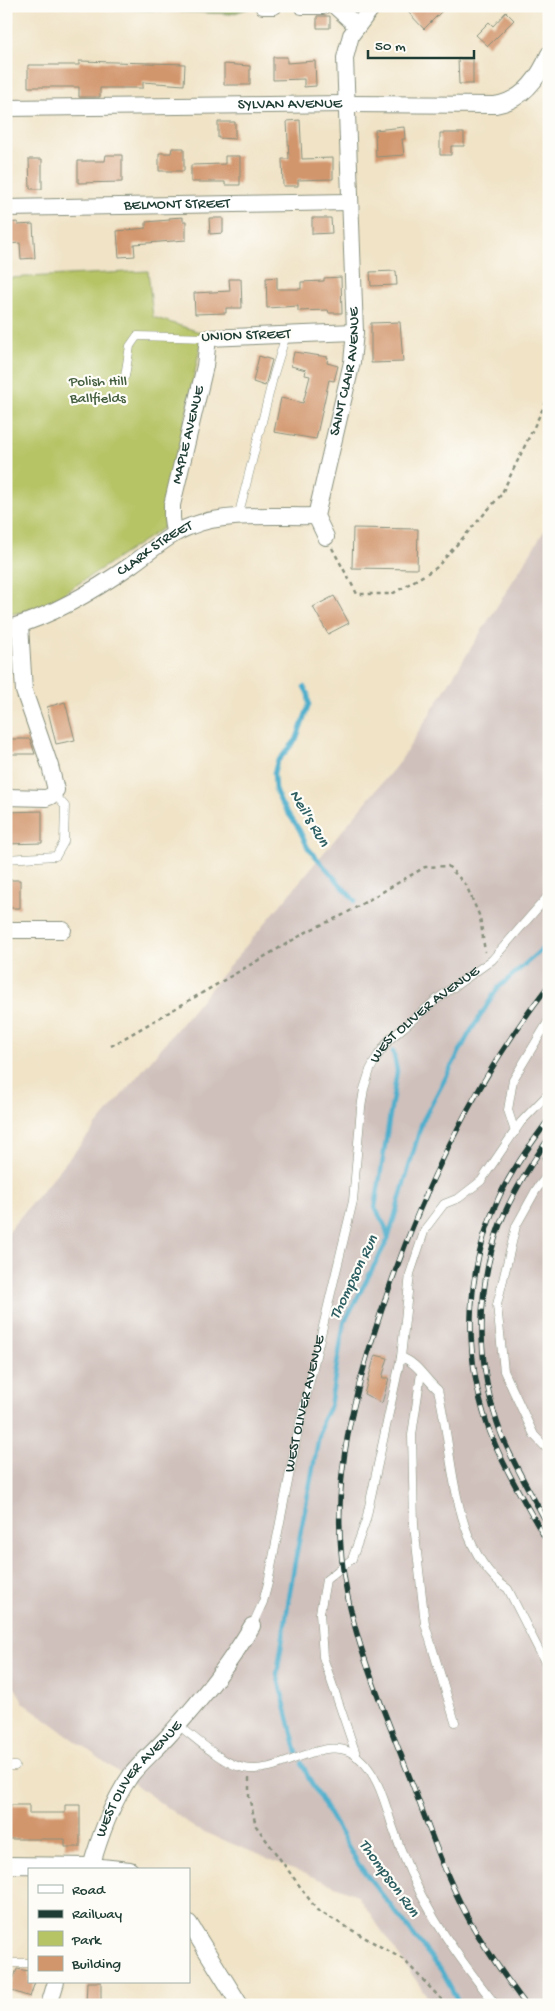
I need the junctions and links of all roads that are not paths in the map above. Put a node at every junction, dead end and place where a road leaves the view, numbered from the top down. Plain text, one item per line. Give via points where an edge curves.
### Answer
1 (263, 6) edge
2 (274, 6) edge
3 (302, 6) edge
4 (323, 6) edge
5 (335, 6) edge
6 (373, 6) edge
7 (357, 26) junction
8 (549, 54) edge
9 (346, 104) junction
10 (6, 108) edge
11 (349, 202) junction
12 (6, 208) edge
13 (355, 332) junction
14 (286, 335) junction
15 (208, 338) junction
16 (125, 376) dead end
17 (316, 516) junction
18 (238, 518) junction
19 (174, 533) junction
20 (326, 537) road end
21 (13, 627) edge
22 (54, 794) junction
23 (6, 797) edge
24 (6, 859) edge
25 (549, 895) edge
26 (6, 930) edge
27 (63, 930) dead end
28 (549, 1020) edge
29 (549, 1093) edge
30 (514, 1132) junction
31 (549, 1174) edge
32 (401, 1357) junction
33 (421, 1373) junction
34 (549, 1451) edge
35 (252, 1626) joint
36 (549, 1670) edge
37 (455, 1722) dead end
38 (178, 1725) junction
39 (357, 1757) junction
40 (6, 1766) edge
41 (15, 1766) dead end
42 (6, 1865) edge
43 (91, 1868) edge
44 (190, 1925) edge
45 (6, 1963) edge
46 (28, 1963) edge
47 (55, 1984) edge
48 (49, 2005) edge
49 (240, 2005) edge
50 (496, 2005) edge

1 - 2 street
3 - 4 street
5 - 7 street
6 - 7 street, SAINT CLAIR AVENUE
7 - 9 street, SAINT CLAIR AVENUE via 347,45
8 - 9 street, SYLVAN AVENUE via 530,85 504,104
9 - 10 street, SYLVAN AVENUE
9 - 11 street, SAINT CLAIR AVENUE
11 - 12 street, BELMONT STREET
11 - 13 street, SAINT CLAIR AVENUE
13 - 14 street, UNION STREET
13 - 17 street, SAINT CLAIR AVENUE via 352,362
14 - 15 street, UNION STREET
14 - 18 lane
15 - 16 lane, UNION STREET via 137,336 130,346
15 - 19 street, MAPLE AVENUE via 205,366 172,505
17 - 18 street, CLARK STREET
17 - 20 street
18 - 19 street, CLARK STREET via 209,521
19 - 21 street, CLARK STREET via 90,592 46,616
21 - 22 street via 24,691 56,786
22 - 23 street via 46,798
22 - 24 lane via 65,806 64,842 56,856
25 - 35 lane, WEST OLIVER AVENUE via 504,949 437,998 389,1040 370,1070 361,1108 354,1201 298,1431 268,1583
26 - 27 street
28 - 30 lane via 512,1080 508,1110
29 - 30 lane
30 - 32 lane via 481,1181 459,1198 444,1204 426,1229 410,1274
31 - 34 lane via 516,1226 497,1305 504,1371 534,1435
32 - 33 lane via 412,1361
32 - 39 lane via 366,1520 352,1559 326,1580 320,1613 323,1657
33 - 36 lane via 438,1390 452,1477 472,1546 497,1581 508,1588
33 - 37 lane via 412,1435 414,1525 425,1624
35 - 38 street, WEST OLIVER AVENUE via 224,1669
38 - 39 lane via 224,1760 249,1769 272,1767 331,1748
38 - 43 street, WEST OLIVER AVENUE via 123,1788 102,1832
39 - 50 lane via 380,1791 410,1873 427,1908
40 - 41 lane
42 - 43 street
44 - 49 street
45 - 46 lane
47 - 48 street

